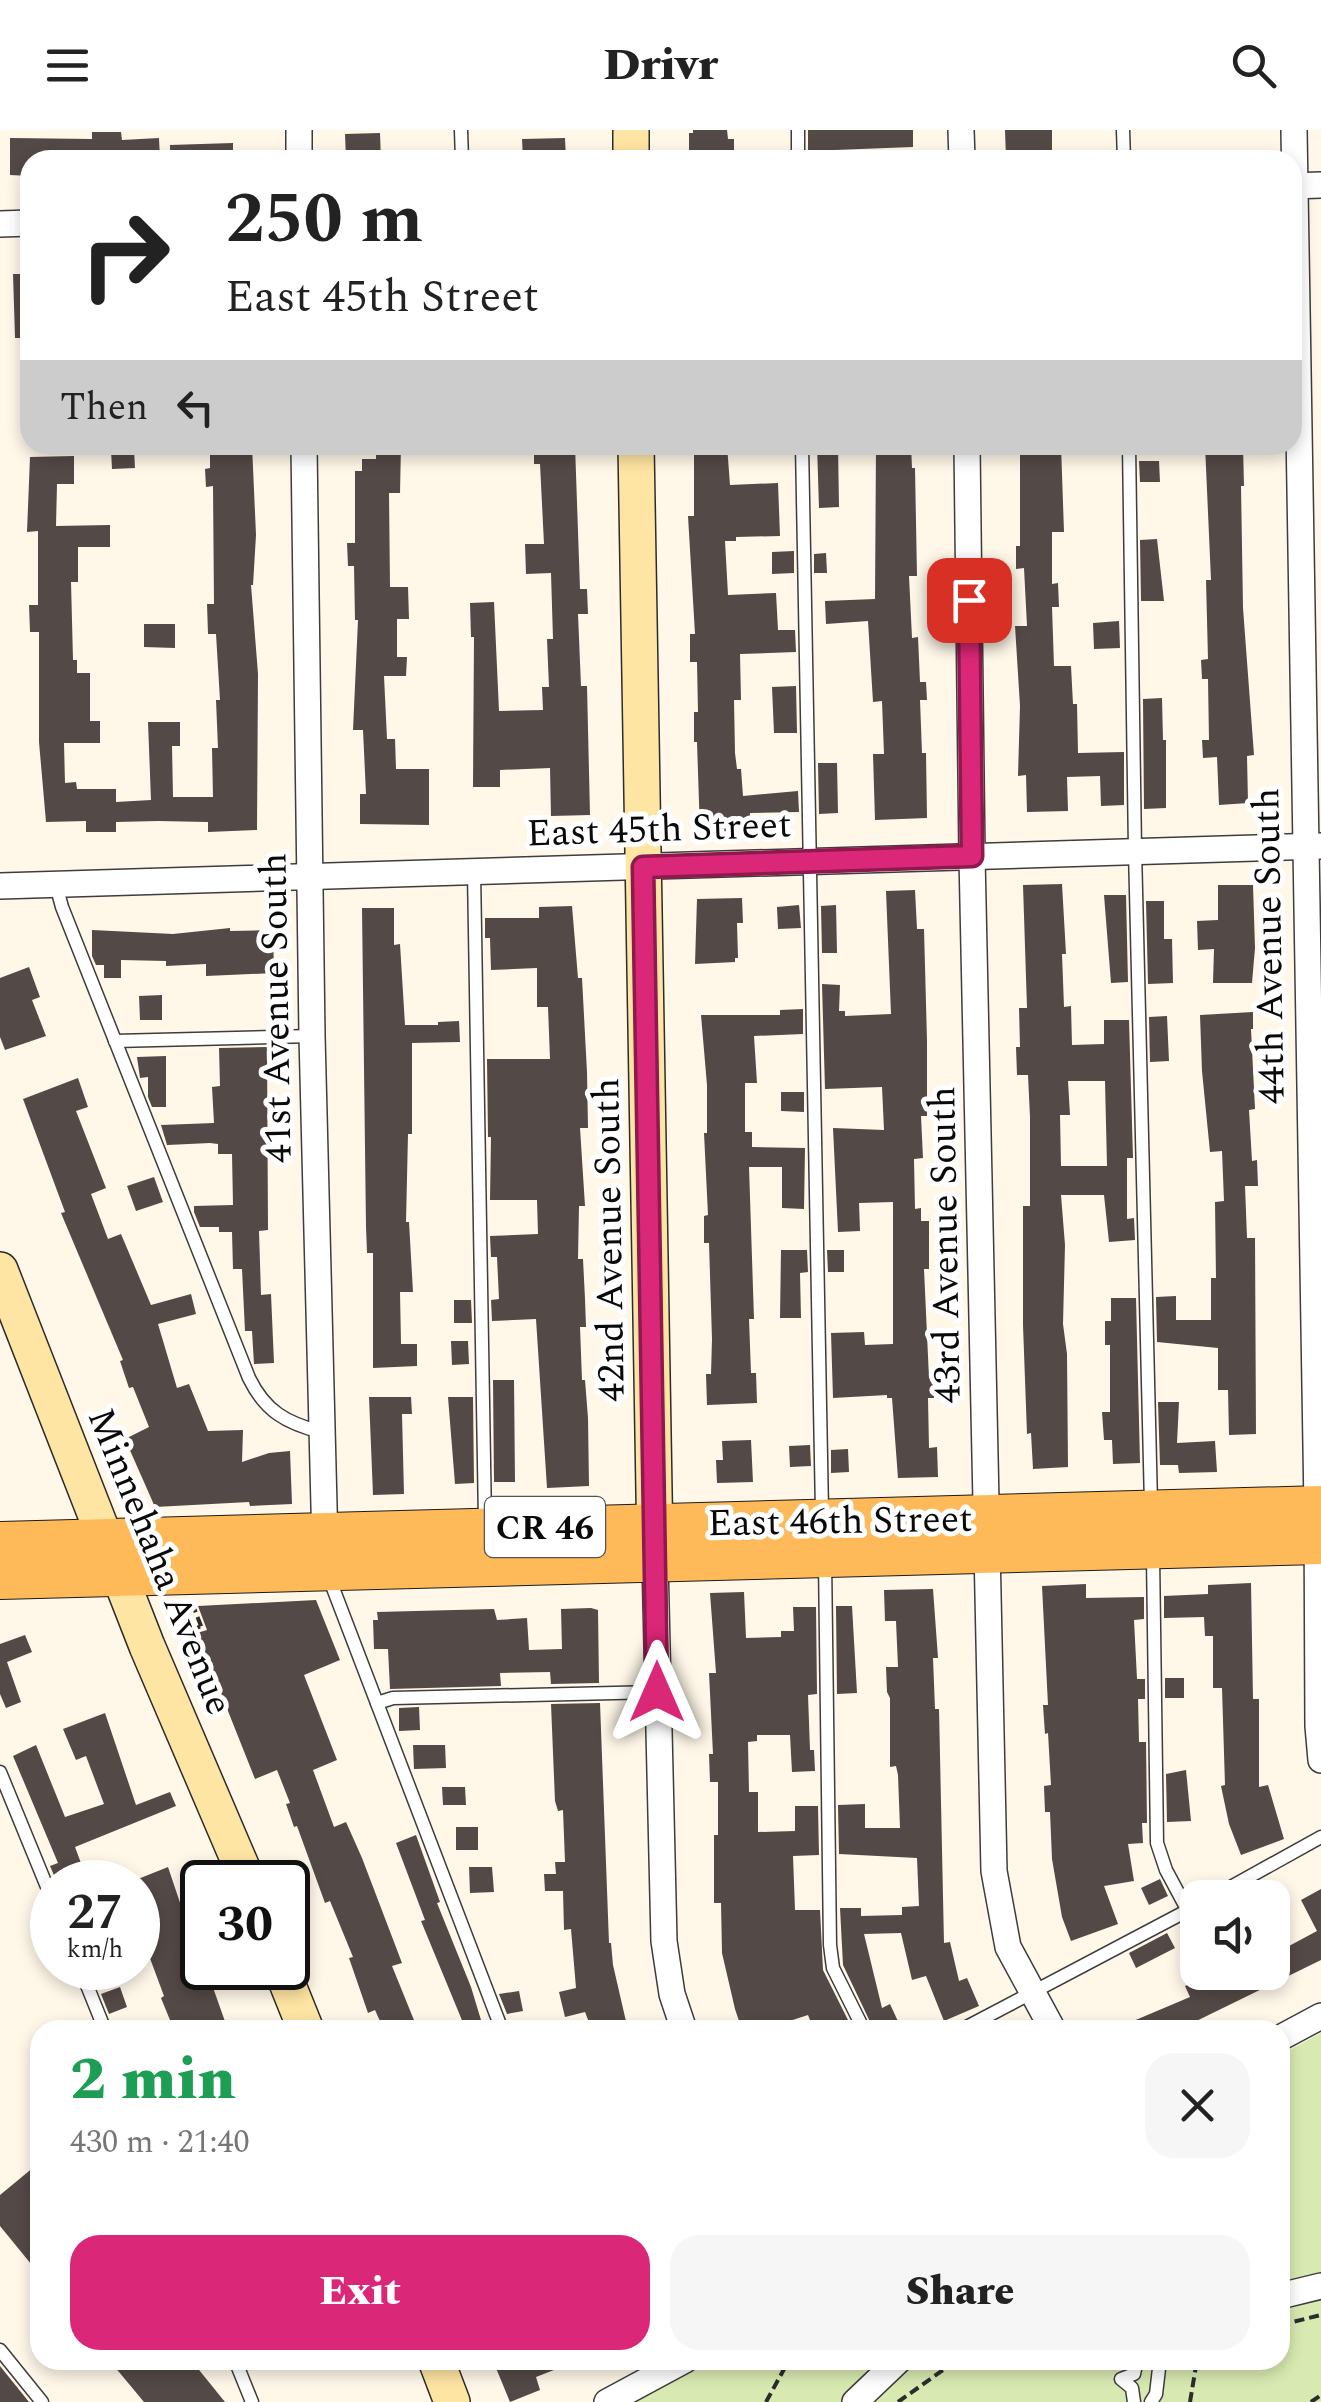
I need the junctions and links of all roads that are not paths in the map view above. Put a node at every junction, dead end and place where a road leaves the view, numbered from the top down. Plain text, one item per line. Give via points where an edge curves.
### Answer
1 (304, 455) edge
2 (636, 455) edge
3 (802, 455) edge
4 (967, 455) edge
5 (1129, 455) edge
6 (1301, 455) edge
7 (1312, 846) edge
8 (1134, 850) junction
9 (972, 856) junction
10 (808, 860) junction
11 (643, 867) junction
12 (474, 872) junction
13 (311, 876) junction
14 (56, 884) junction
15 (0, 886) edge
16 (312, 1036) junction
17 (116, 1041) junction
18 (0, 1270) edge
19 (321, 1432) junction
20 (1319, 1525) edge
21 (485, 1529) junction
22 (1152, 1530) junction
23 (987, 1535) junction
24 (104, 1538) junction
25 (823, 1539) junction
26 (0, 1542) edge
27 (655, 1543) junction
28 (326, 1552) junction
29 (120, 1576) junction
30 (0, 1579) edge
31 (657, 1692) junction
32 (377, 1704) junction
33 (1321, 1760) edge
34 (0, 1772) edge
35 (1321, 1837) edge
36 (36, 1860) edge
37 (239, 1860) edge
38 (1244, 1880) edge
39 (1180, 1890) edge
40 (1180, 1914) edge
41 (89, 1990) edge
42 (290, 1990) edge
43 (1034, 1993) junction
44 (1321, 2016) edge
45 (100, 2020) edge
46 (302, 2020) edge
47 (498, 2020) edge
48 (681, 2020) edge
49 (859, 2020) edge
50 (981, 2020) edge
51 (1048, 2020) edge
52 (1290, 2033) edge
53 (1321, 2286) edge
54 (1290, 2294) edge
55 (0, 2350) edge
56 (240, 2370) edge
57 (440, 2370) edge
58 (666, 2370) edge
59 (889, 2370) edge
60 (1135, 2370) edge
61 (1159, 2370) edge
62 (42, 2402) edge
63 (252, 2402) edge
64 (452, 2402) edge
65 (607, 2402) edge
66 (855, 2402) edge
67 (1134, 2402) edge
68 (1151, 2402) edge

1 - 13 street, 41st Avenue South
2 - 11 street, 42nd Avenue South
3 - 10 lane
4 - 9 street, 43rd Avenue South
5 - 8 lane
6 - 7 street, 44th Avenue South
7 - 8 street, East 45th Street
7 - 20 street, 44th Avenue South
8 - 9 street, East 45th Street
8 - 22 lane
9 - 10 street, East 45th Street
9 - 23 street, 43rd Avenue South
10 - 11 street, East 45th Street
10 - 25 lane
11 - 12 street, East 45th Street
11 - 27 street, 42nd Avenue South
12 - 13 street, East 45th Street
12 - 21 lane
13 - 14 street, East 45th Street
13 - 16 street, 41st Avenue South
14 - 15 street, East 45th Street
14 - 17 lane
16 - 17 lane
16 - 19 street, 41st Avenue South
17 - 19 lane via 254,1387 280,1418
18 - 24 street, Minnehaha Avenue
19 - 28 street, 41st Avenue South
20 - 22 main road, East 46th Street / CR 46
20 - 33 street, 44th Avenue South
21 - 27 main road, East 46th Street / CR 46
21 - 28 main road, East 46th Street / CR 46
22 - 23 main road, East 46th Street / CR 46
22 - 39 lane via 1157,1843
23 - 25 main road, East 46th Street / CR 46
23 - 43 street, 43rd Avenue South via 994,1872 1008,1947
24 - 26 main road, East 46th Street / CR 46
24 - 28 main road, East 46th Street / CR 46
24 - 29 street, Minnehaha Avenue
25 - 27 main road, East 46th Street / CR 46
25 - 49 lane via 830,1945 832,1968
27 - 28 main road, East 46th Street / CR 46
27 - 31 street, 42nd Avenue South
28 - 29 main road, East 46th Street / CR 46
28 - 32 lane
29 - 30 main road, East 46th Street / CR 46
29 - 37 street, Minnehaha Avenue
31 - 32 lane via 393,1698
31 - 48 street, 42nd Avenue South via 664,1941
32 - 47 lane
34 - 36 lane
35 - 38 lane
40 - 43 lane
41 - 45 lane
42 - 46 street
43 - 50 lane
43 - 51 street, 43rd Avenue South
44 - 52 street
53 - 54 street
55 - 62 lane
56 - 63 lane
57 - 64 street
58 - 65 street
59 - 66 street
60 - 67 lane via 1122,2379
61 - 68 lane

